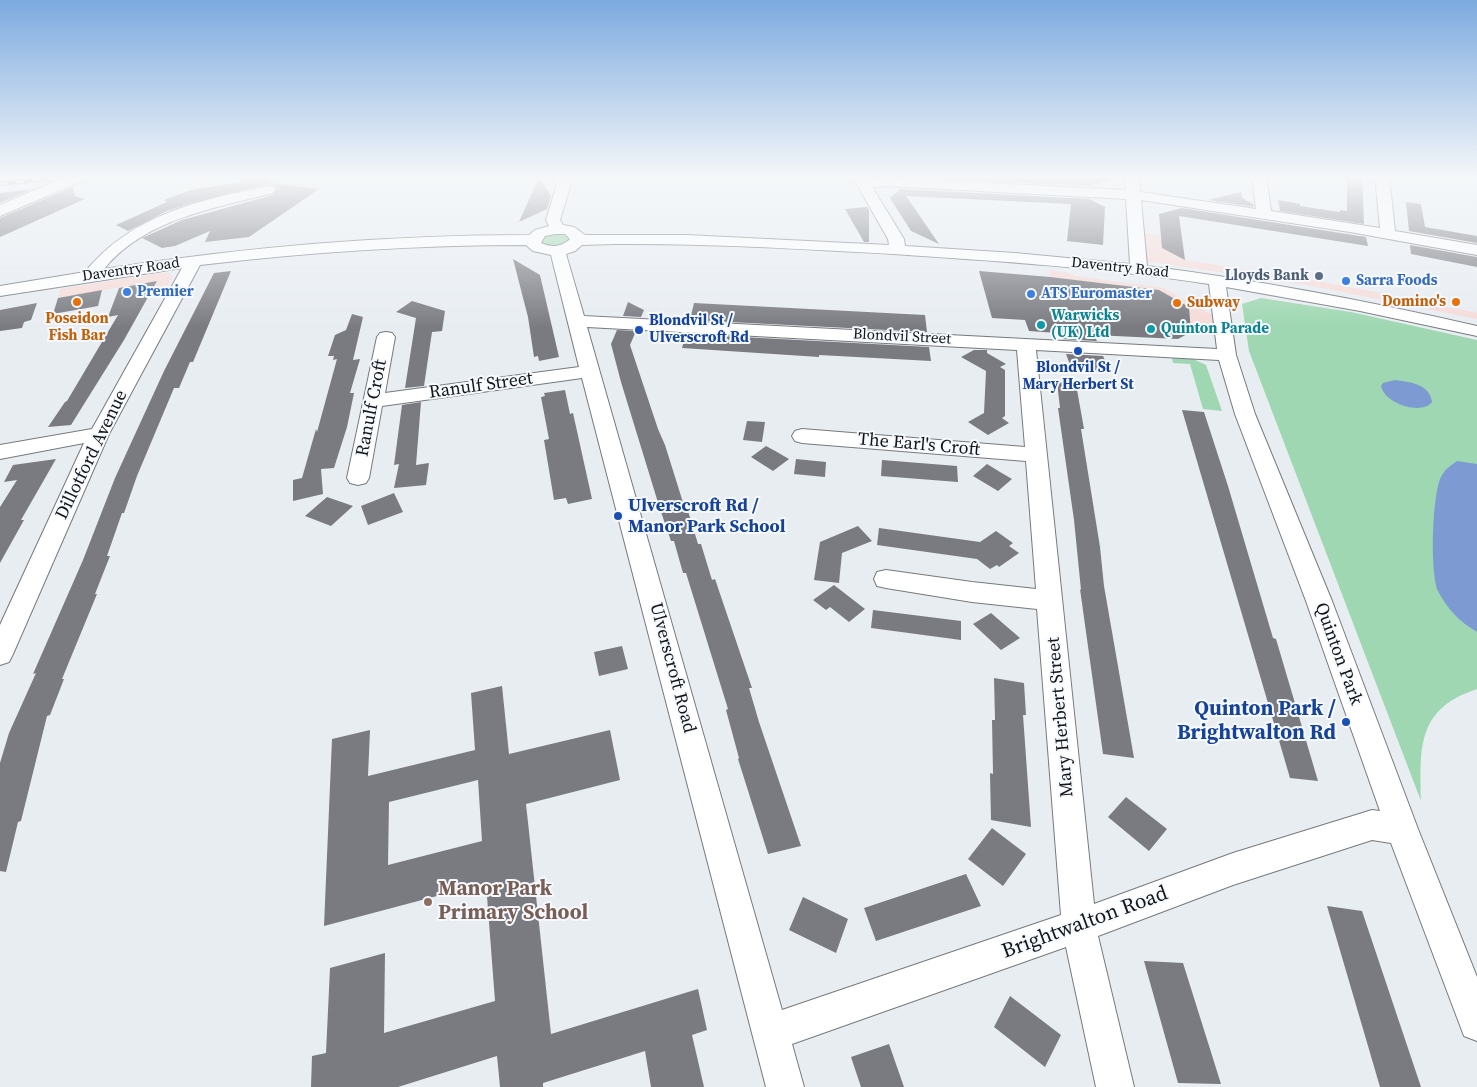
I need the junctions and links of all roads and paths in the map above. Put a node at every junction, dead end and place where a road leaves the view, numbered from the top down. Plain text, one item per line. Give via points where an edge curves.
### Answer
1 (152, 227) edge
2 (554, 227) edge
3 (889, 227) edge
4 (1136, 227) edge
5 (1345, 227) edge
6 (1387, 227) edge
7 (1388, 234) junction
8 (556, 240) junction
9 (898, 250) junction
10 (1477, 250) edge
11 (194, 260) junction
12 (1139, 270) junction
13 (90, 276) junction
14 (1217, 281) junction
15 (0, 291) edge
16 (578, 321) junction
17 (1477, 331) edge
18 (386, 338) dead end
19 (1026, 344) junction
20 (1227, 355) junction
21 (589, 371) junction
22 (374, 401) junction
23 (99, 434) junction
24 (802, 436) dead end
25 (0, 452) edge
26 (1036, 456) junction
27 (358, 478) dead end
28 (886, 579) dead end
29 (1050, 600) junction
30 (0, 654) edge
31 (1402, 829) junction
32 (1079, 926) junction
33 (1477, 1024) edge
34 (770, 1033) junction
35 (785, 1087) edge
36 (1115, 1087) edge

1 - 13 street via 114,249 99,262
2 - 8 street, Ulverscroft Road
3 - 9 street
4 - 12 street
5 - 7 street
6 - 7 street
7 - 10 street
8 - 9 street, Daventry Road via 740,242
8 - 11 street, Daventry Road via 388,244
8 - 16 street, Ulverscroft Road
9 - 12 street, Daventry Road
11 - 13 street, Daventry Road
11 - 23 street, Dillotford Avenue
12 - 14 street, Daventry Road
13 - 15 street, Daventry Road
14 - 17 street, Daventry Road
14 - 20 street, Quinton Park
16 - 19 street, Blondvil Street
16 - 21 street, Ulverscroft Road
18 - 22 street, Ranulf Croft
19 - 20 street, Blondvil Street
19 - 26 street, Mary Herbert Street
20 - 31 street, Quinton Park via 1246,414 1319,601
21 - 22 street, Ranulf Street
21 - 34 street, Ulverscroft Road
22 - 27 street, Ranulf Croft
23 - 25 street
23 - 30 street, Dillotford Avenue
24 - 26 street, The Earl's Croft
26 - 29 street, Mary Herbert Street
28 - 29 street
29 - 32 street, Mary Herbert Street
31 - 32 street, Brightwalton Road via 1372,825 1233,869
31 - 33 street, Quinton Park
32 - 34 street, Brightwalton Road
32 - 36 street, Mary Herbert Street
34 - 35 street, Ulverscroft Road

